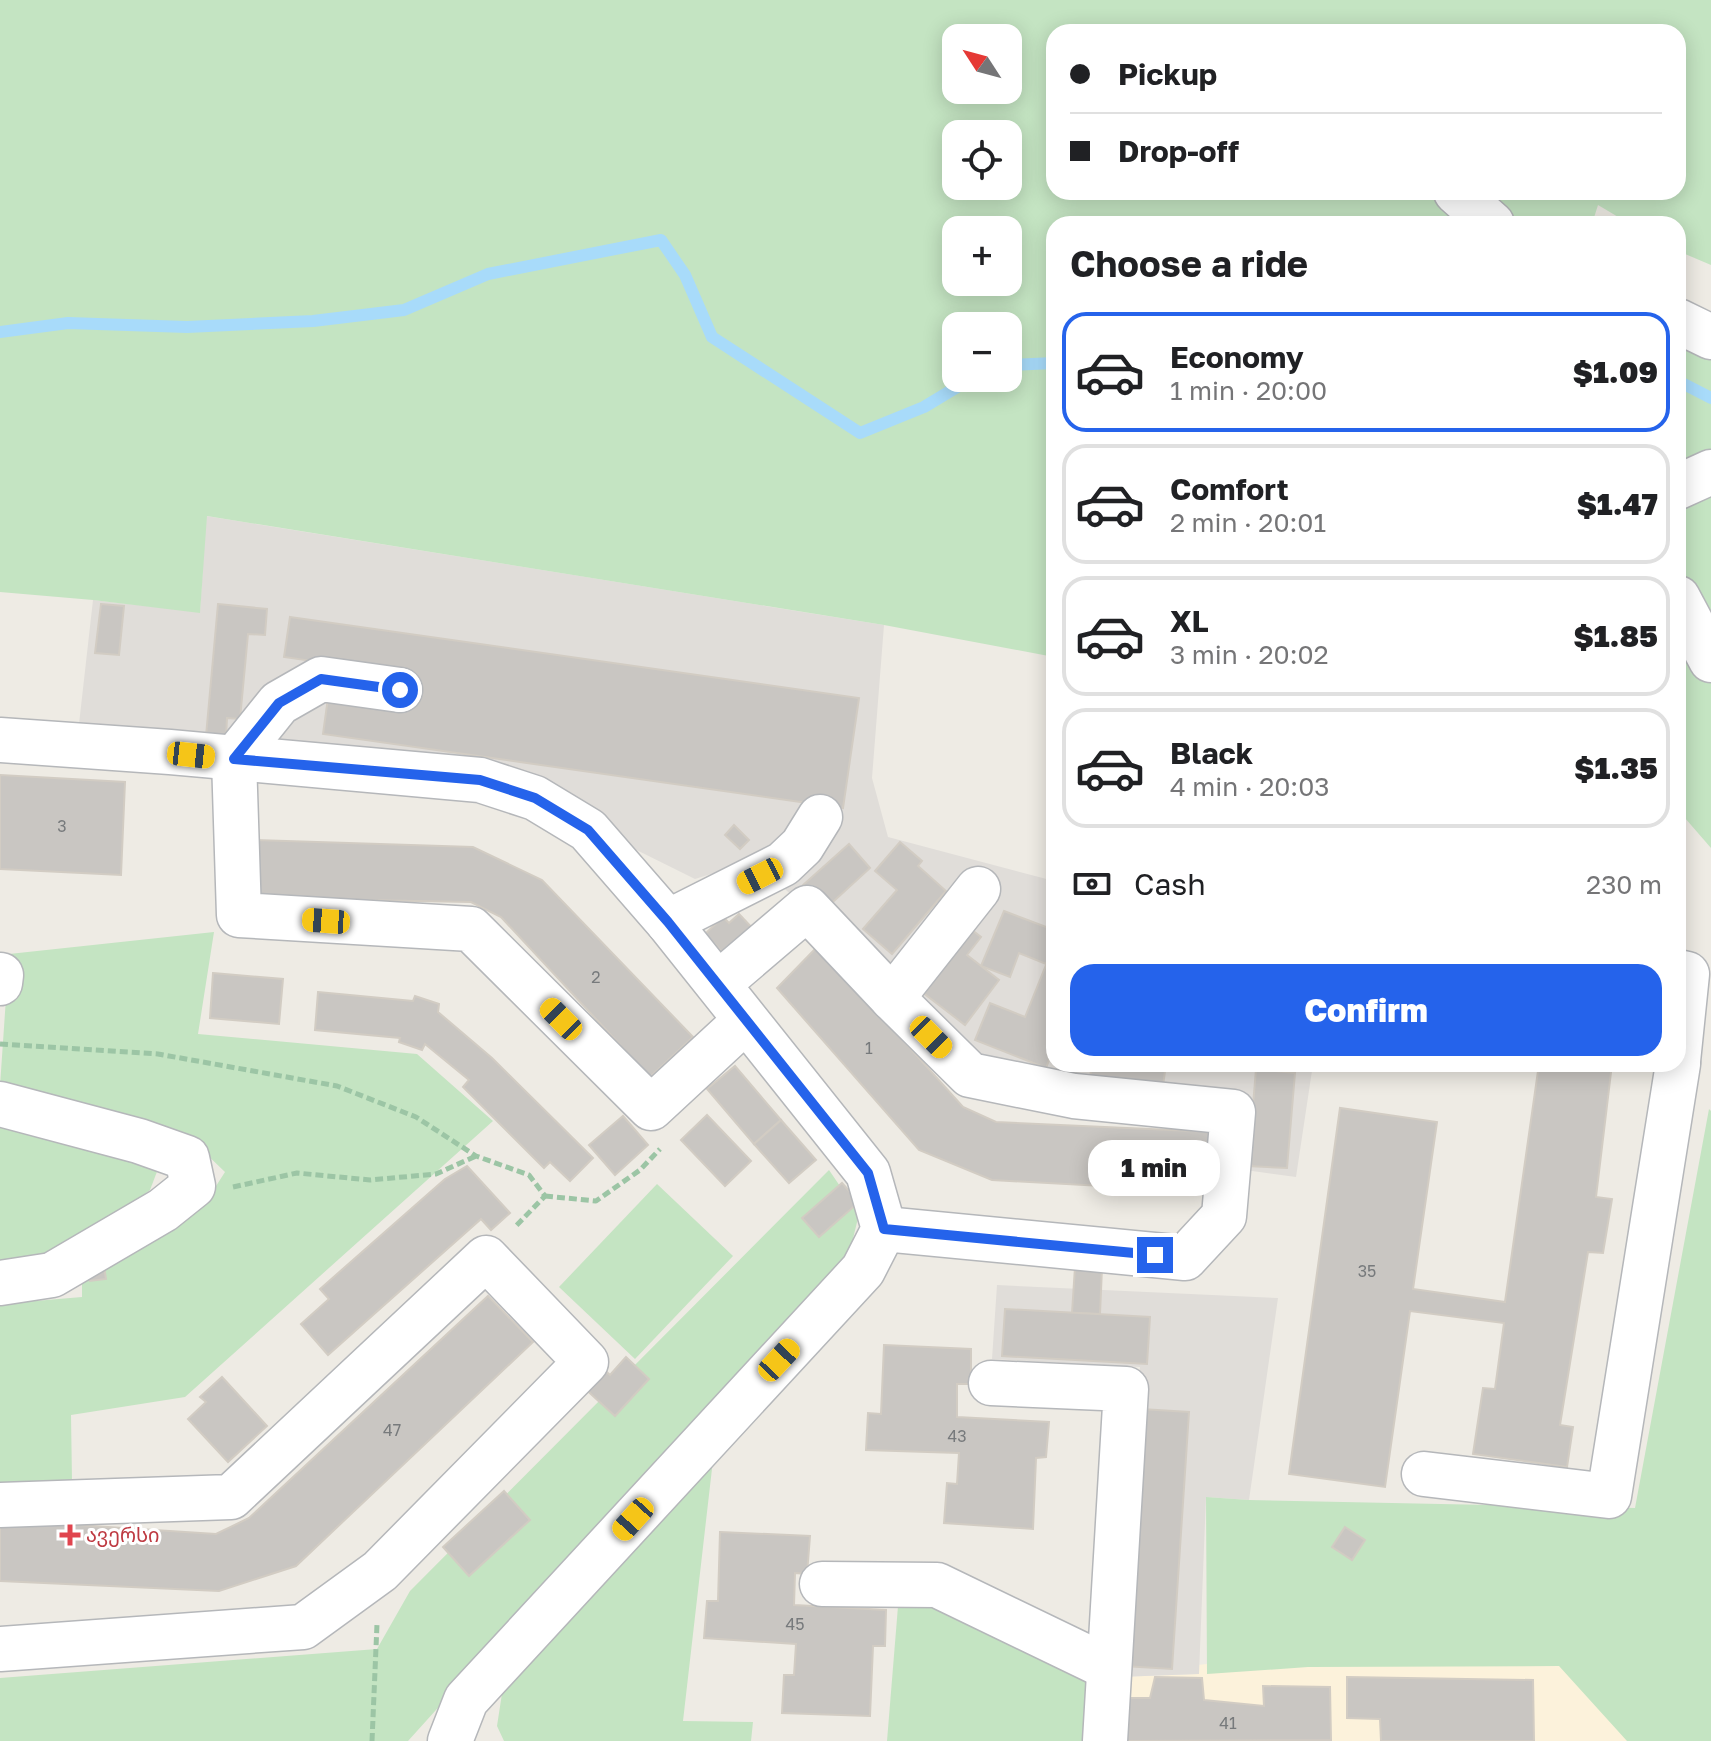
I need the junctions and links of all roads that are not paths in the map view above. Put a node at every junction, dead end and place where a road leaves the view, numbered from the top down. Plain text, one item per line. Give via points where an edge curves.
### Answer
1 (1465, 200) edge
2 (1483, 216) edge
3 (1686, 325) edge
4 (1711, 337) edge
5 (1711, 472) edge
6 (1686, 483) edge
7 (1686, 613) edge
8 (1711, 660) edge
9 (400, 690) dead end
10 (0, 740) edge
11 (234, 759) junction
12 (820, 817) dead end
13 (978, 889) dead end
14 (668, 922) junction
15 (1686, 974) edge
16 (718, 984) junction
17 (892, 998) junction
18 (745, 1021) junction
19 (1686, 1066) edge
20 (1685, 1072) edge
21 (1077, 1080) edge
22 (0, 1104) edge
23 (884, 1229) junction
24 (0, 1283) edge
25 (991, 1383) dead end
26 (1424, 1474) dead end
27 (0, 1505) edge
28 (822, 1584) dead end
29 (0, 1649) edge
30 (1109, 1668) junction
31 (450, 1741) edge
32 (1105, 1741) edge

1 - 2 street
3 - 4 street
5 - 6 street
7 - 8 street
9 - 11 street via 321,679 279,703
10 - 11 street
11 - 14 street via 480,780 535,798 588,830
11 - 18 street via 239,915 471,929 651,1108
12 - 14 street via 783,864
13 - 17 street
14 - 16 street
15 - 19 street
16 - 17 street via 807,908
16 - 18 street
17 - 21 street via 970,1075
18 - 23 street via 868,1173
20 - 26 street via 1609,1496
21 - 23 street via 1233,1112 1224,1216 1185,1258
22 - 24 street via 187,1158 193,1186 163,1210 52,1275
23 - 31 street via 863,1270 466,1700
25 - 30 street via 1126,1389
27 - 29 street via 231,1497 486,1258 586,1362 380,1571 303,1627
28 - 30 street via 937,1585
30 - 32 street

